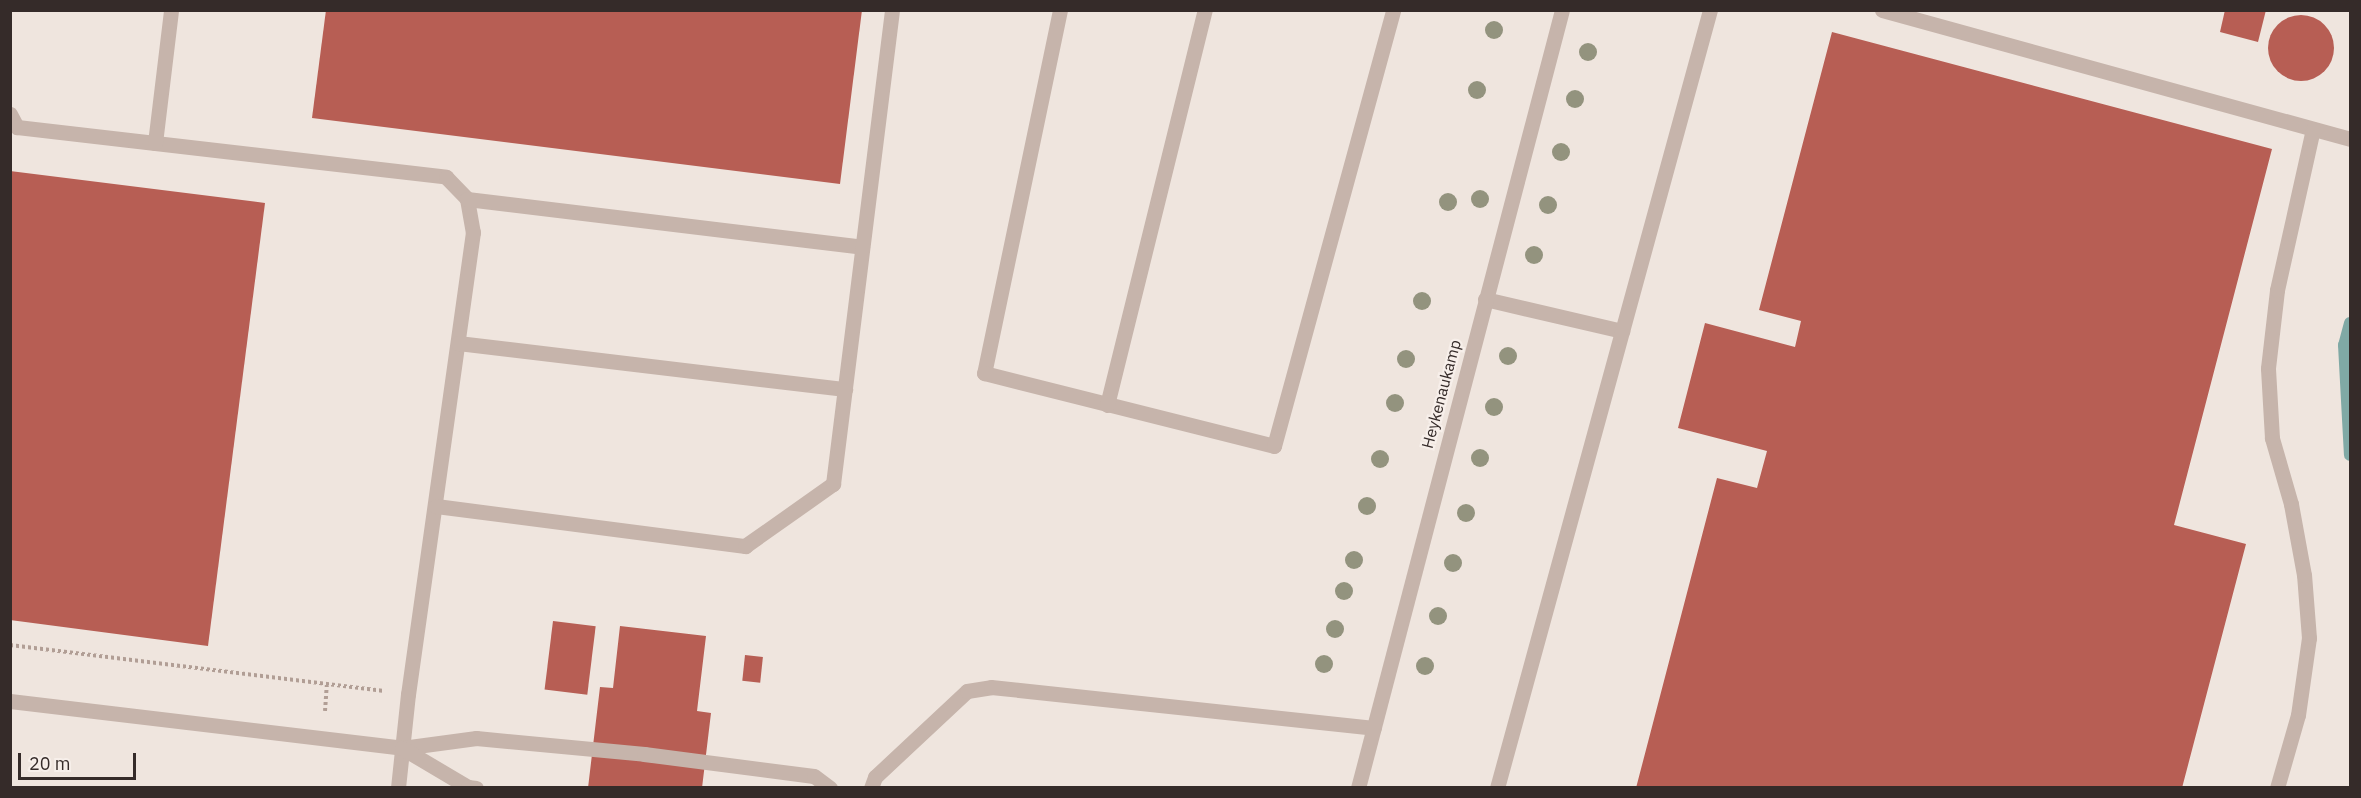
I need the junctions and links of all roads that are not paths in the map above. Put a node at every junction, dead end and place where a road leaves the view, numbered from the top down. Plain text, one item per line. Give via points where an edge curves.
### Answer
1 (171, 10) edge
2 (892, 10) edge
3 (1060, 10) edge
4 (1205, 10) edge
5 (1393, 10) edge
6 (1562, 10) edge
7 (1710, 10) edge
8 (1882, 10) edge
9 (10, 114) edge
10 (2313, 129) junction
11 (2350, 139) edge
12 (155, 143) junction
13 (467, 199) junction
14 (862, 247) junction
15 (1485, 299) junction
16 (1622, 331) junction
17 (458, 343) junction
18 (845, 389) junction
19 (1107, 405) junction
20 (436, 506) junction
21 (10, 701) edge
22 (1374, 728) junction
23 (402, 748) junction
24 (398, 788) edge
25 (476, 788) edge
26 (830, 788) edge
27 (871, 788) edge
28 (1358, 788) edge
29 (1497, 788) edge
30 (2277, 788) edge

1 - 12 street
2 - 14 street
3 - 19 street via 984,373
4 - 19 street
5 - 19 street via 1274,446
6 - 15 street, Heykenaukamp
7 - 16 street
8 - 10 street
9 - 12 street via 17,127
10 - 11 street
10 - 30 street via 2277,290 2268,368 2272,438 2291,504 2304,575 2309,638 2298,715
12 - 13 street via 446,177
13 - 14 street
13 - 17 street via 473,232
14 - 18 street
15 - 16 street
15 - 22 street, Heykenaukamp
16 - 29 street
17 - 18 street
17 - 20 street
18 - 20 street via 832,484 746,546
20 - 23 street
21 - 23 street
22 - 27 street via 991,687 967,691 875,777
22 - 28 street, Heykenaukamp
23 - 24 street
23 - 25 street
23 - 26 street via 476,738 814,777

